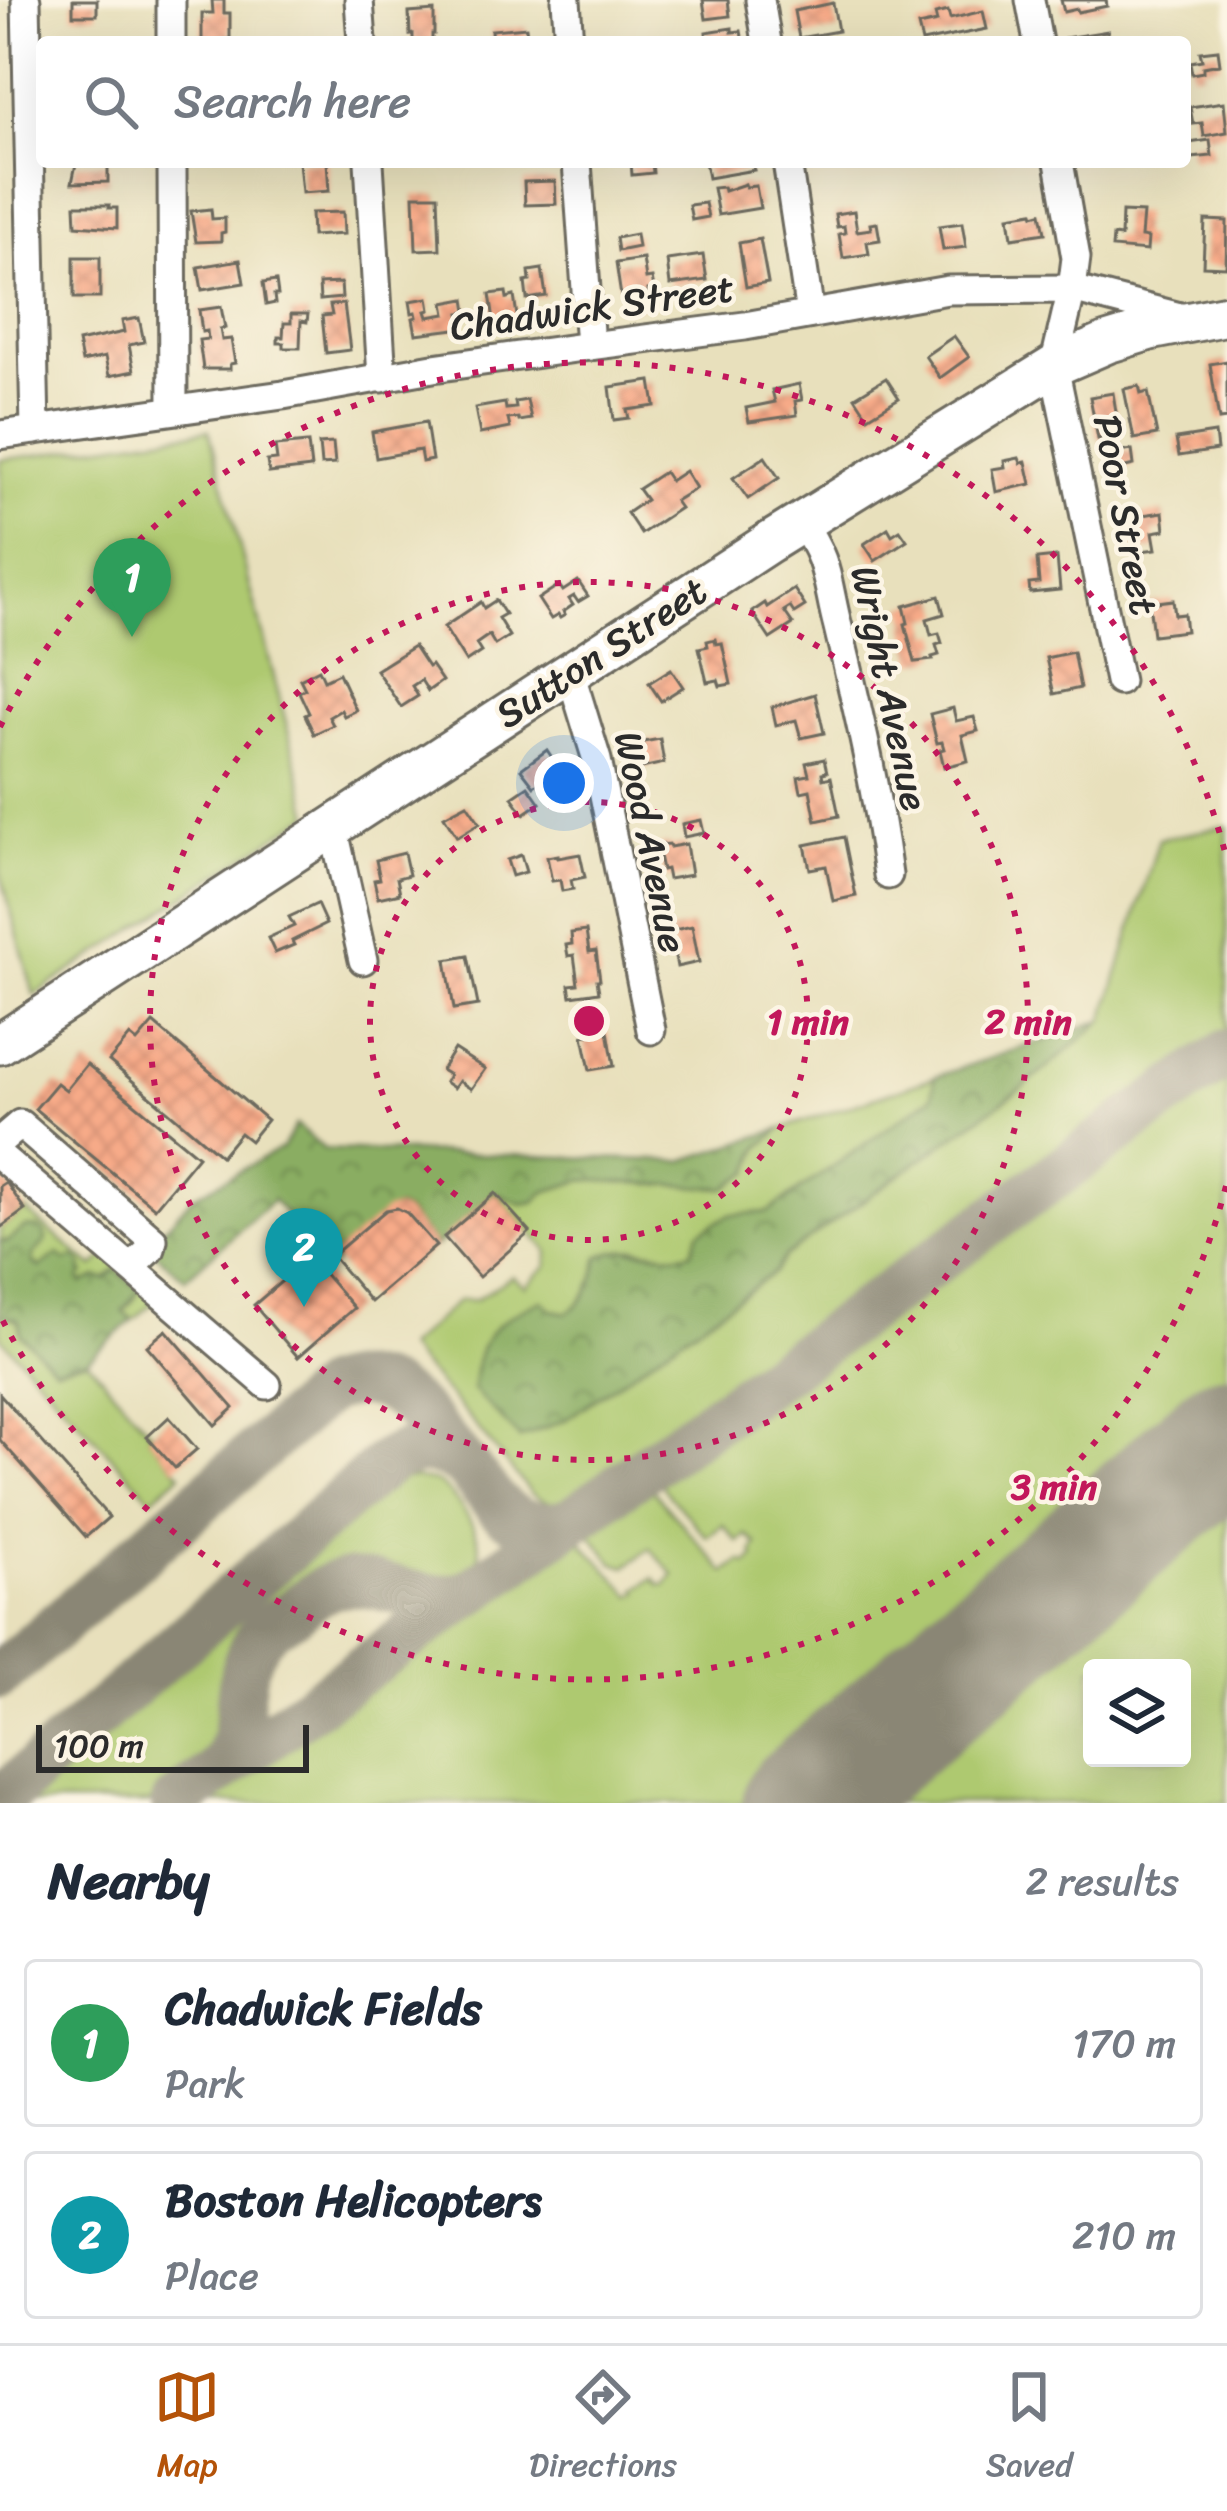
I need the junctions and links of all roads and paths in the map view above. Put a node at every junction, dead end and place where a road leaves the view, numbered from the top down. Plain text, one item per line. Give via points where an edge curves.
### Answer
1 (26, 0) edge
2 (171, 0) edge
3 (359, 0) edge
4 (566, 0) edge
5 (760, 0) edge
6 (1030, 0) edge
7 (171, 36) edge
8 (362, 36) edge
9 (569, 36) edge
10 (766, 36) edge
11 (1037, 36) edge
12 (172, 168) edge
13 (369, 168) edge
14 (577, 168) edge
15 (788, 168) edge
16 (1060, 168) edge
17 (1072, 289) junction
18 (810, 314) junction
19 (1210, 318) edge
20 (590, 346) junction
21 (1054, 366) junction
22 (382, 378) junction
23 (173, 409) junction
24 (35, 430) junction
25 (0, 434) edge
26 (801, 523) junction
27 (570, 672) junction
28 (1119, 681) dead end
29 (333, 826) junction
30 (889, 875) dead end
31 (363, 960) dead end
32 (651, 1030) dead end
33 (0, 1044) edge
34 (0, 1141) edge
35 (0, 1156) edge
36 (141, 1275) junction
37 (267, 1385) dead end

1 - 24 street
2 - 7 street
3 - 8 street
4 - 9 street
5 - 10 street
6 - 11 street
12 - 23 street
13 - 22 street
14 - 20 street
15 - 18 street
16 - 17 street via 1076,258
17 - 18 street, Chadwick Street via 949,290
17 - 19 street, Chadwick Street
17 - 21 street
18 - 20 street, Chadwick Street
19 - 21 highway, Sutton Street via 1107,343
20 - 22 street, Chadwick Street
21 - 26 highway, Sutton Street
21 - 28 street, Poor Street
22 - 23 street, Chadwick Street
23 - 24 street, Chadwick Street
24 - 25 street, Chadwick Street
26 - 27 highway, Sutton Street
26 - 30 street, Wright Avenue via 826,571
27 - 29 highway, Sutton Street
27 - 32 street, Wood Avenue via 598,760
29 - 31 street
29 - 33 highway, Sutton Street
34 - 36 street via 20,1124 153,1240
35 - 36 street
36 - 37 street

